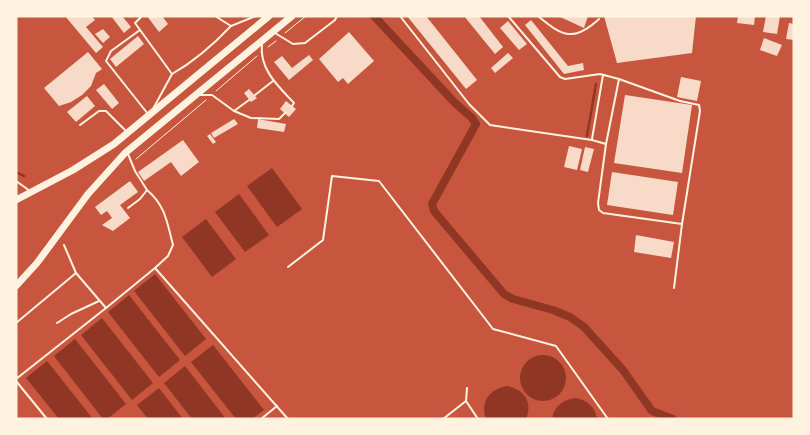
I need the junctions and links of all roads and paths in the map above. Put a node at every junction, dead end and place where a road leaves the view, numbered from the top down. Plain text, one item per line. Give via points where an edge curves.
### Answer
1 (142, 16) edge
2 (215, 16) edge
3 (256, 16) edge
4 (269, 16) edge
5 (292, 16) edge
6 (306, 16) edge
7 (336, 16) edge
8 (400, 16) edge
9 (508, 16) edge
10 (538, 16) edge
11 (600, 19) dead end
12 (231, 26) junction
13 (140, 30) junction
14 (273, 32) junction
15 (281, 37) junction
16 (263, 40) junction
17 (261, 53) junction
18 (218, 58) junction
19 (227, 69) junction
20 (172, 74) junction
21 (603, 75) junction
22 (618, 79) junction
23 (274, 81) junction
24 (212, 95) junction
25 (255, 95) dead end
26 (195, 96) junction
27 (248, 100) dead end
28 (292, 106) dead end
29 (234, 111) junction
30 (285, 113) dead end
31 (149, 114) junction
32 (80, 125) dead end
33 (127, 132) junction
34 (592, 140) junction
35 (606, 144) junction
36 (126, 152) junction
37 (132, 163) junction
38 (16, 180) edge
39 (147, 190) junction
40 (31, 192) junction
41 (16, 200) edge
42 (128, 208) dead end
43 (682, 224) junction
44 (64, 245) dead end
45 (288, 267) dead end
46 (155, 268) junction
47 (76, 273) junction
48 (16, 286) edge
49 (674, 288) dead end
50 (99, 302) junction
51 (106, 308) junction
52 (16, 323) edge
53 (57, 323) dead end
54 (16, 380) edge
55 (466, 388) dead end
56 (466, 401) junction
57 (277, 406) junction
58 (47, 419) edge
59 (261, 419) edge
60 (288, 419) edge
61 (443, 419) edge
62 (478, 419) edge
63 (608, 419) edge

1 - 13 lane via 135,22
2 - 12 lane
3 - 12 lane
4 - 18 highway
5 - 14 highway
6 - 15 path
7 - 15 lane via 305,43 293,44
8 - 34 lane via 490,126
9 - 21 lane via 560,77
10 - 11 lane via 556,30 570,34 580,33
12 - 20 lane
13 - 20 lane
13 - 31 lane via 111,51 106,61
14 - 15 lane
14 - 16 highway
15 - 17 path
16 - 17 lane
16 - 19 highway
17 - 23 lane
17 - 24 path
18 - 19 highway
18 - 31 highway
19 - 26 highway
20 - 31 lane
21 - 22 lane
21 - 34 lane
22 - 35 lane
22 - 43 lane via 699,105
23 - 25 lane
23 - 28 lane via 294,103
24 - 26 lane
24 - 29 lane
24 - 37 path
26 - 36 highway
27 - 29 lane
29 - 30 lane via 251,118 279,119
31 - 33 highway
32 - 33 lane via 99,111 106,111
33 - 40 highway via 74,170
34 - 35 lane
35 - 43 lane via 599,210
36 - 37 lane
36 - 48 highway via 88,194
37 - 39 lane
38 - 40 lane
39 - 42 lane
39 - 46 lane via 164,211 173,245 168,256
40 - 41 highway
43 - 49 lane
44 - 47 lane
45 - 63 lane via 323,240 332,176 379,181 493,329 556,346
46 - 51 lane
46 - 57 lane
47 - 50 lane
47 - 52 lane
50 - 51 lane
50 - 53 lane
51 - 54 lane
54 - 58 lane
55 - 56 lane
56 - 61 lane
56 - 62 lane
57 - 59 lane
57 - 60 lane

